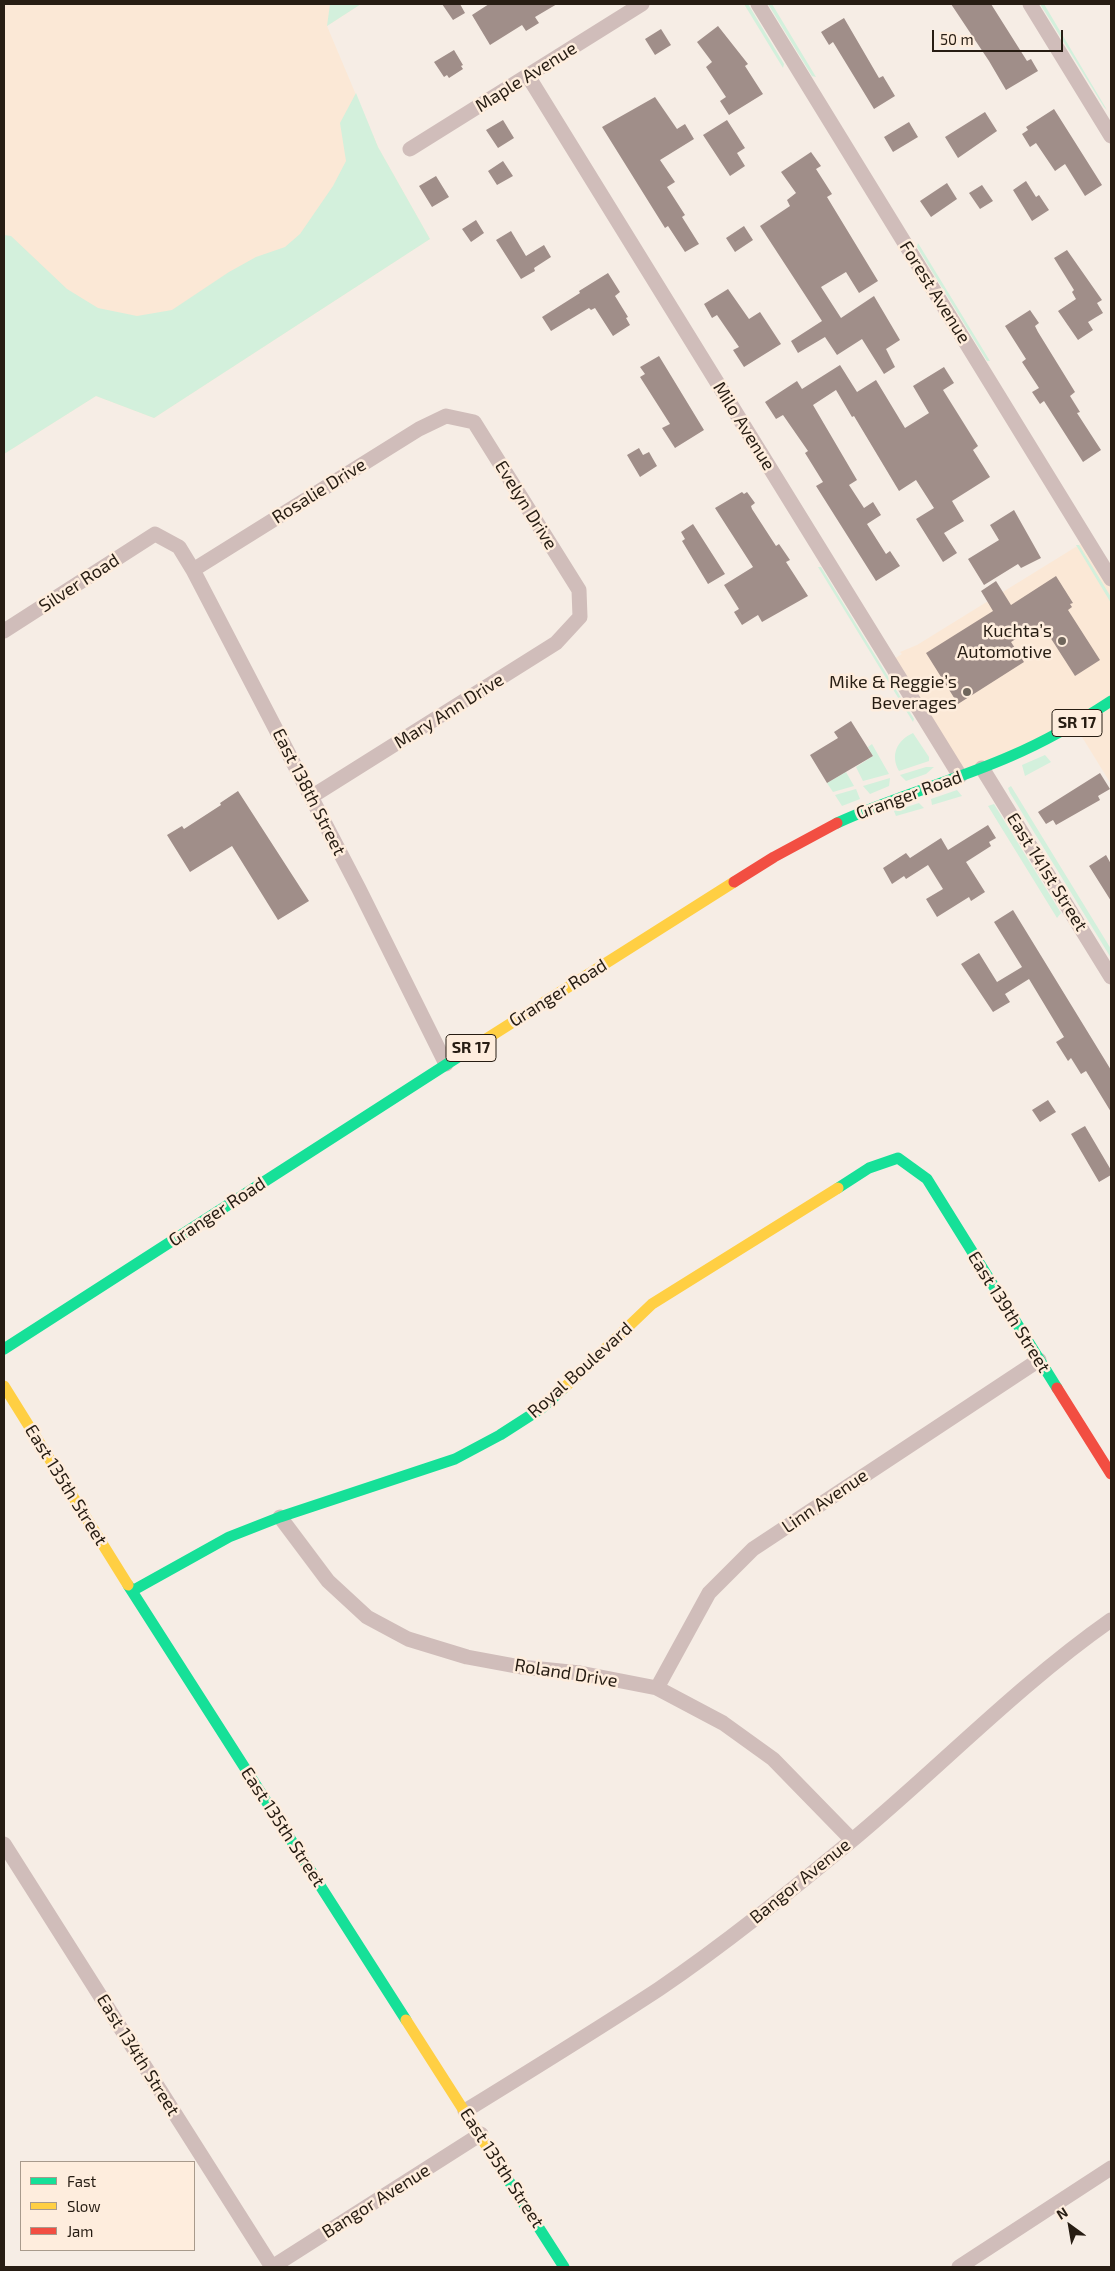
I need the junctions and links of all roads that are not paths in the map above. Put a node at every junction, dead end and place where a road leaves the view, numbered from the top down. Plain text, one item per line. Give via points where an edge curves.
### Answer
1 (642, 4) edge
2 (758, 4) edge
3 (1030, 4) edge
4 (528, 76) junction
5 (1110, 131) edge
6 (410, 149) dead end
7 (446, 416) joint
8 (155, 534) joint
9 (193, 570) junction
10 (1111, 579) edge
11 (580, 617) joint
12 (4, 631) edge
13 (1111, 701) edge
14 (982, 768) junction
15 (960, 776) junction
16 (311, 797) junction
17 (1111, 977) edge
18 (446, 1064) junction
19 (898, 1158) joint
20 (4, 1349) edge
21 (1039, 1360) junction
22 (4, 1386) edge
23 (1111, 1474) edge
24 (280, 1517) junction
25 (132, 1591) junction
26 (1111, 1620) edge
27 (657, 1688) junction
28 (852, 1840) junction
29 (4, 1844) edge
30 (465, 2111) junction
31 (481, 2134) junction
32 (1111, 2168) edge
33 (272, 2267) edge
34 (564, 2267) edge
35 (959, 2267) edge

1 - 4 street, Maple Avenue
2 - 10 street, Forest Avenue
3 - 5 street
4 - 6 street, Maple Avenue
4 - 15 street, Milo Avenue
7 - 9 street, Rosalie Drive via 418,429
7 - 11 street, Evelyn Drive via 474,422 579,590
8 - 9 street, East 138th Street via 179,547
8 - 12 street, Silver Road
9 - 16 street, East 138th Street
11 - 16 street, Mary Ann Drive via 556,644
13 - 14 street, Granger Road / SR 17 via 1040,742
14 - 15 street, Granger Road / SR 17
14 - 17 street, East 141st Street
15 - 18 street, Granger Road / SR 17 via 867,809 792,846
16 - 18 street, East 138th Street
18 - 20 street, Granger Road / SR 17
19 - 21 street, East 139th Street via 927,1180
19 - 24 street, Royal Boulevard via 869,1168 652,1304 542,1408 500,1435 454,1459
21 - 23 street, East 139th Street
21 - 27 street, Linn Avenue via 753,1549 709,1593
22 - 25 street, East 135th Street
24 - 25 street, Royal Boulevard via 229,1537
24 - 27 street, Roland Drive via 328,1581 367,1617 408,1638 467,1657
25 - 30 street, East 135th Street
26 - 28 street, Bangor Avenue via 1075,1645 1002,1706
27 - 28 street, Roland Drive via 723,1723 773,1759
28 - 30 street, Bangor Avenue via 753,1920 659,1988
29 - 33 street, East 134th Street
30 - 31 street, East 135th Street
31 - 33 street, Bangor Avenue
31 - 34 street, East 135th Street
32 - 35 street

